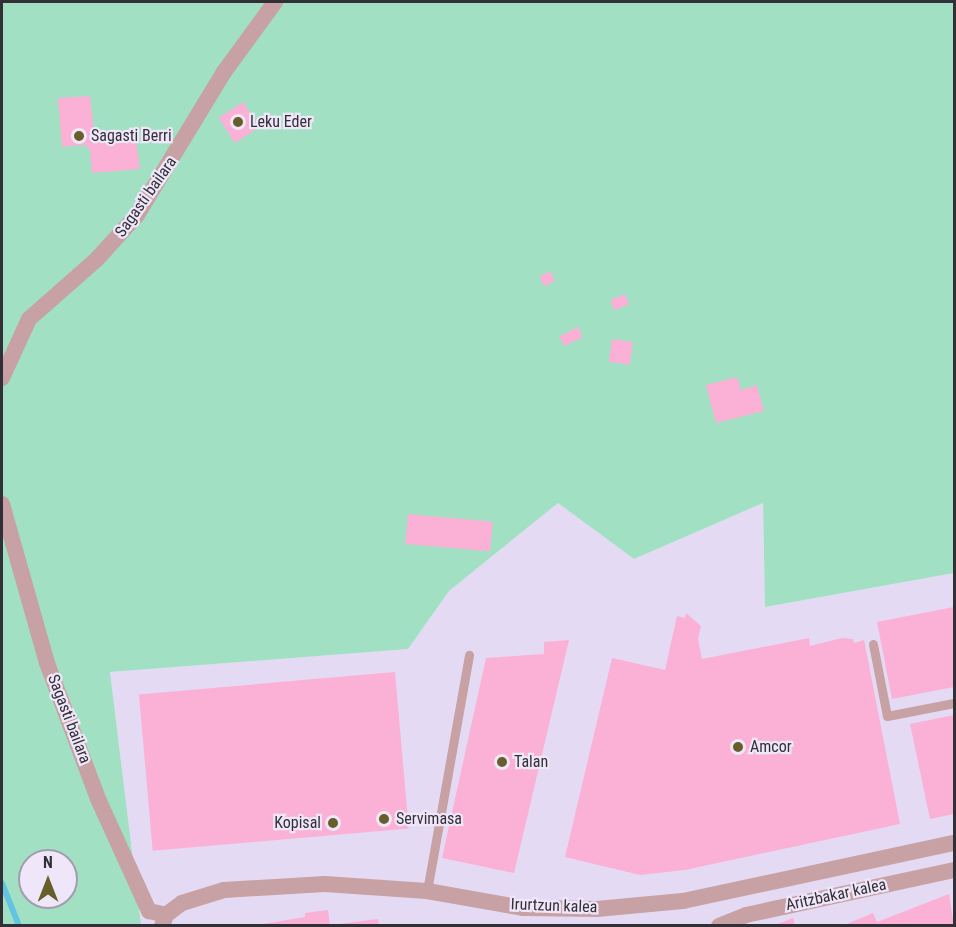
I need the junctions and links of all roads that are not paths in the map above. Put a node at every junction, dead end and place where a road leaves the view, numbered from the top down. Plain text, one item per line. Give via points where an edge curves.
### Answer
1 (275, 2) edge
2 (2, 378) edge
3 (2, 504) edge
4 (873, 644) dead end
5 (469, 655) dead end
6 (954, 703) edge
7 (954, 843) edge
8 (954, 870) edge
9 (427, 891) junction
10 (164, 920) edge
11 (719, 926) edge

1 - 2 street, Sagasti bailara via 224,72 137,215 97,259 29,319
3 - 10 street, Sagasti bailara via 48,663 99,801 149,911
4 - 6 lane via 887,717
5 - 9 lane
7 - 9 street, Irurtzun kalea via 682,901 597,909 523,908
8 - 11 street, Aritzbakar kalea via 746,915
9 - 10 street, Irurtzun kalea via 325,884 224,890 182,903

